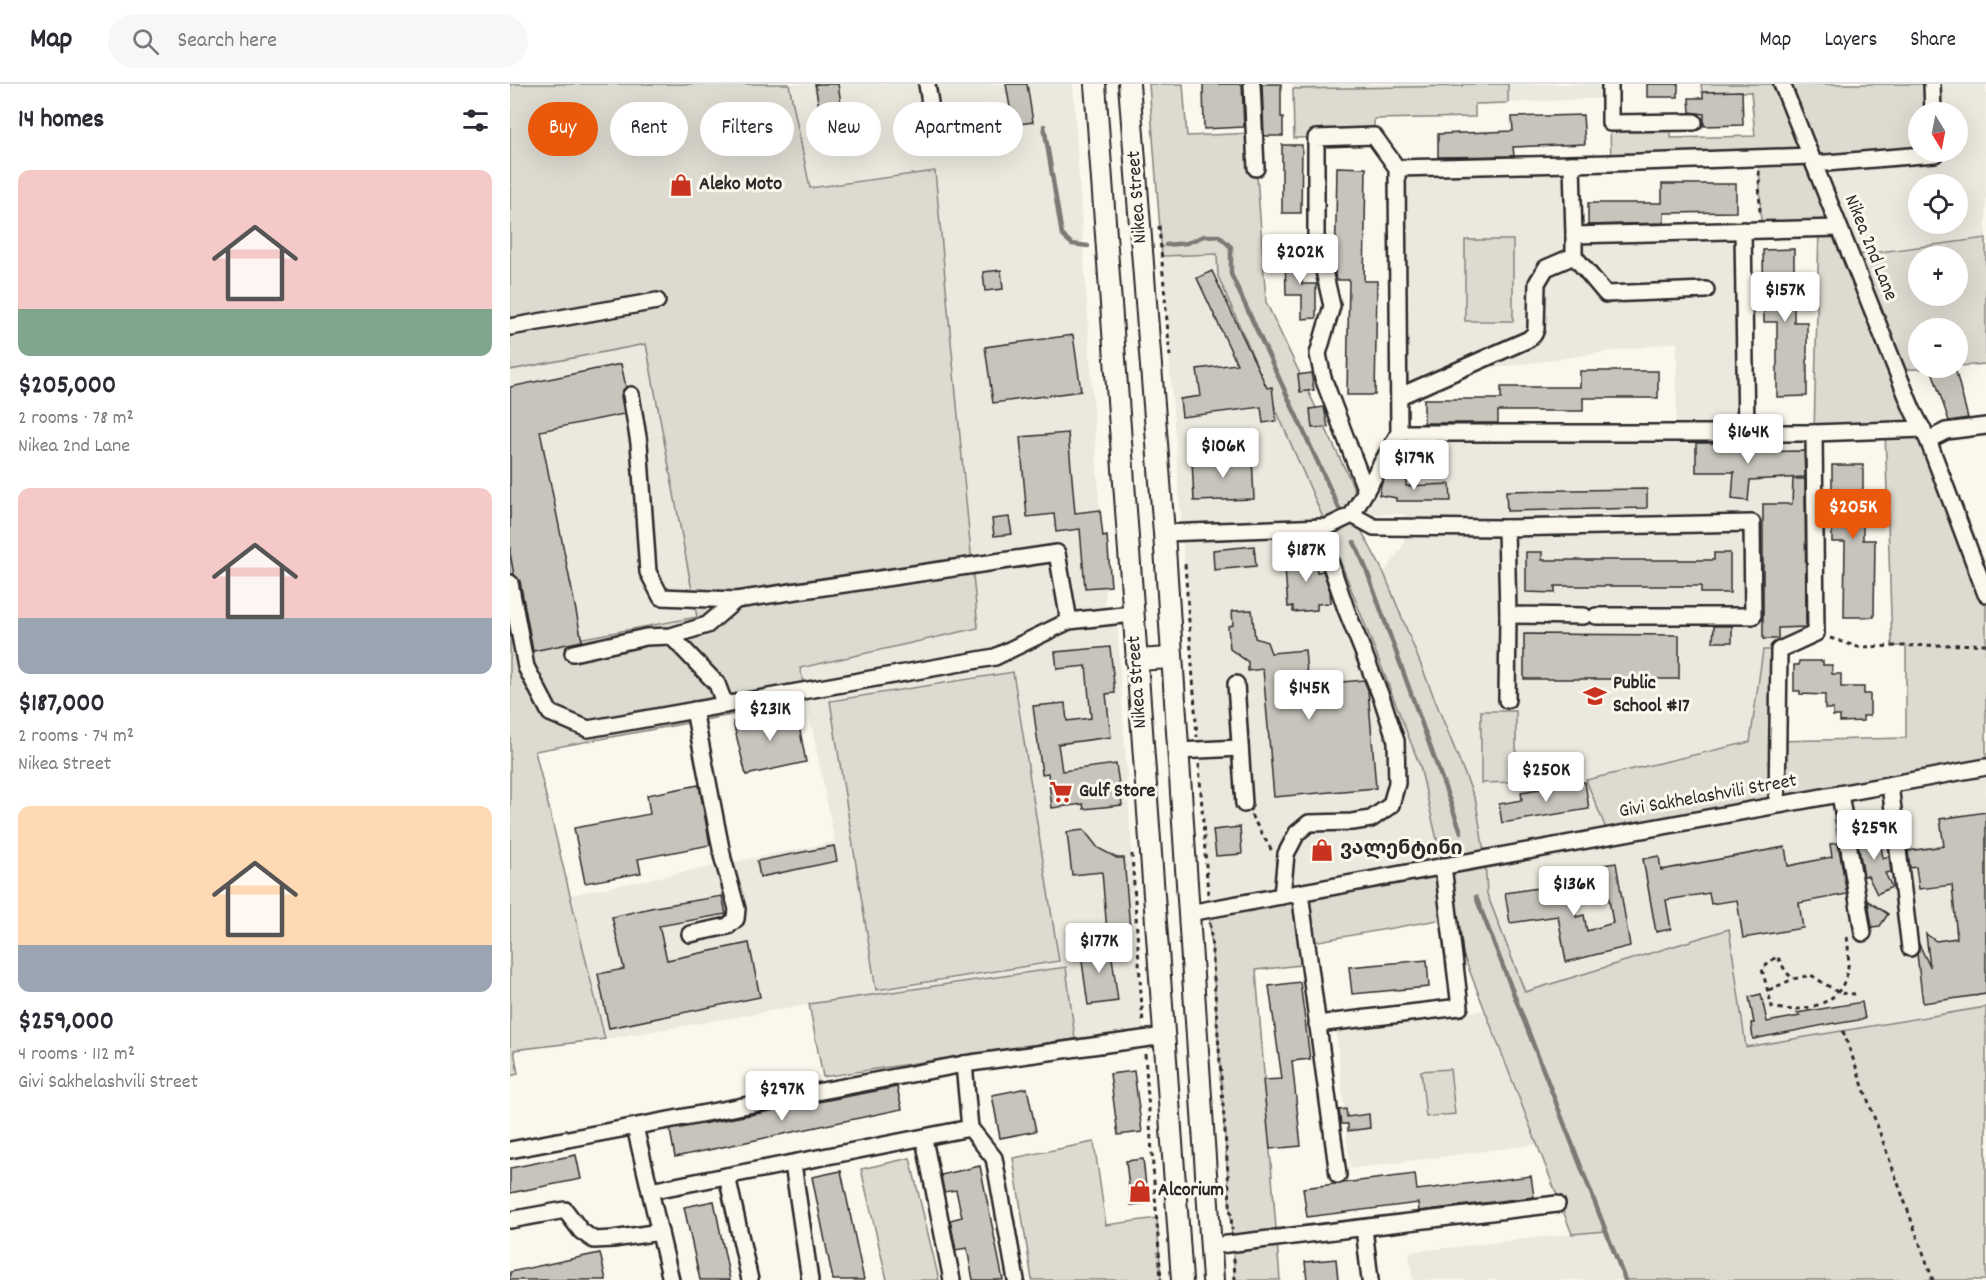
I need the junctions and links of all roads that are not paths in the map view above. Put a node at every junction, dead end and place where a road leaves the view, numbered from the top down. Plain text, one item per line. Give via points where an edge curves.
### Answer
1 (927, 84) edge
2 (1095, 84) edge
3 (1129, 84) edge
4 (1252, 84) edge
5 (1610, 84) edge
6 (1782, 84) edge
7 (1932, 84) edge
8 (930, 102) edge
9 (1933, 102) edge
10 (1694, 122) dead end
11 (1908, 155) edge
12 (1812, 160) junction
13 (1572, 164) junction
14 (1256, 168) dead end
15 (1397, 168) junction
16 (1839, 228) junction
17 (1743, 230) junction
18 (1574, 235) junction
19 (1574, 256) junction
20 (1706, 290) dead end
21 (657, 301) dead end
22 (510, 327) edge
23 (631, 395) dead end
24 (1400, 396) junction
25 (1986, 426) edge
26 (1399, 433) junction
27 (1746, 433) junction
28 (1814, 433) junction
29 (1925, 434) junction
30 (1366, 491) junction
31 (1352, 515) junction
32 (1318, 527) junction
33 (1506, 528) junction
34 (1164, 533) junction
35 (1981, 570) edge
36 (510, 583) edge
37 (1986, 594) edge
38 (736, 600) junction
39 (1132, 614) junction
40 (1508, 615) junction
41 (1069, 621) junction
42 (671, 636) junction
43 (573, 653) dead end
44 (1171, 658) junction
45 (1136, 660) junction
46 (1236, 684) dead end
47 (1507, 700) dead end
48 (724, 705) junction
49 (694, 710) junction
50 (1240, 748) junction
51 (1178, 751) junction
52 (1986, 767) edge
53 (1890, 785) junction
54 (1840, 794) junction
55 (1244, 804) road end
56 (1777, 805) junction
57 (1443, 867) junction
58 (1300, 893) junction
59 (1282, 896) junction
60 (1189, 913) junction
61 (1863, 933) road end
62 (690, 934) dead end
63 (1910, 948) dead end
64 (1317, 1024) junction
65 (1164, 1036) junction
66 (964, 1064) junction
67 (635, 1127) junction
68 (970, 1128) junction
69 (924, 1138) junction
70 (510, 1150) edge
71 (794, 1164) junction
72 (1338, 1175) dead end
73 (727, 1176) junction
74 (650, 1191) junction
75 (1557, 1204) dead end
76 (510, 1220) edge
77 (1364, 1228) junction
78 (660, 1232) junction
79 (1211, 1246) junction
80 (671, 1280) edge
81 (750, 1280) edge
82 (810, 1280) edge
83 (952, 1280) edge
84 (1016, 1280) edge
85 (1182, 1280) edge
86 (1213, 1280) edge
87 (1370, 1280) edge

1 - 8 street
2 - 39 main road, Nikea Street
3 - 34 main road, Nikea Street
4 - 14 street
5 - 10 street via 1610,123
6 - 12 street, Nikea 2nd Lane
7 - 9 street
11 - 12 street
12 - 13 street
12 - 16 street, Nikea 2nd Lane
13 - 15 street
13 - 18 street
15 - 24 street
15 - 30 street via 1374,136 1316,138 1316,236 1332,306 1318,354 1323,378
16 - 17 street
16 - 29 street, Nikea 2nd Lane
17 - 18 street
17 - 27 street
18 - 19 street
19 - 20 street via 1606,294
19 - 24 street via 1546,268 1537,283 1536,328 1529,339
21 - 22 street
23 - 38 street via 639,443 648,572 661,597
24 - 26 street
25 - 29 street
26 - 27 street
26 - 30 street
27 - 28 street
28 - 29 street
28 - 56 street via 1816,633 1779,650
29 - 35 street, Nikea 2nd Lane
30 - 31 street
31 - 32 street
31 - 33 street via 1374,527
32 - 34 street
32 - 59 street via 1396,741 1397,783 1391,805 1371,819 1309,823 1297,833 1286,854
33 - 40 street
33 - 40 street via 1752,523 1753,616
34 - 44 main road, Nikea Street
35 - 37 street, Nikea 2nd Lane
36 - 49 street via 526,667 550,713 588,729
38 - 41 street via 1057,553
38 - 42 street via 707,624
39 - 41 street
39 - 45 main road, Nikea Street
40 - 47 street
41 - 48 street via 995,657
42 - 43 street via 646,637
42 - 48 street via 717,684
44 - 45 main road
44 - 51 main road, Nikea Street
45 - 65 main road, Nikea Street
46 - 50 street
48 - 49 street
49 - 62 street via 723,859 737,909 736,919 728,926
50 - 51 street
50 - 55 street
51 - 60 main road, Nikea Street
52 - 53 street, Givi Sakhelashvili Street
53 - 54 street, Givi Sakhelashvili Street
53 - 63 street
54 - 56 street, Givi Sakhelashvili Street
54 - 61 street
56 - 57 street, Givi Sakhelashvili Street
57 - 58 street, Givi Sakhelashvili Street
57 - 64 street via 1460,1007
58 - 59 street, Givi Sakhelashvili Street
58 - 64 street
59 - 60 street, Givi Sakhelashvili Street
60 - 79 main road, Nikea Street
64 - 72 street
65 - 66 street
65 - 85 main road, Nikea Street
66 - 67 street
66 - 68 street
67 - 70 street
67 - 74 street
68 - 69 street
68 - 84 street via 994,1158
69 - 71 street
69 - 83 street
71 - 73 street
71 - 82 street
73 - 74 street
73 - 81 street
74 - 78 street
75 - 77 street
76 - 78 street via 565,1210 581,1231 594,1240
77 - 79 street
77 - 87 street
78 - 80 street
79 - 86 main road, Nikea Street

